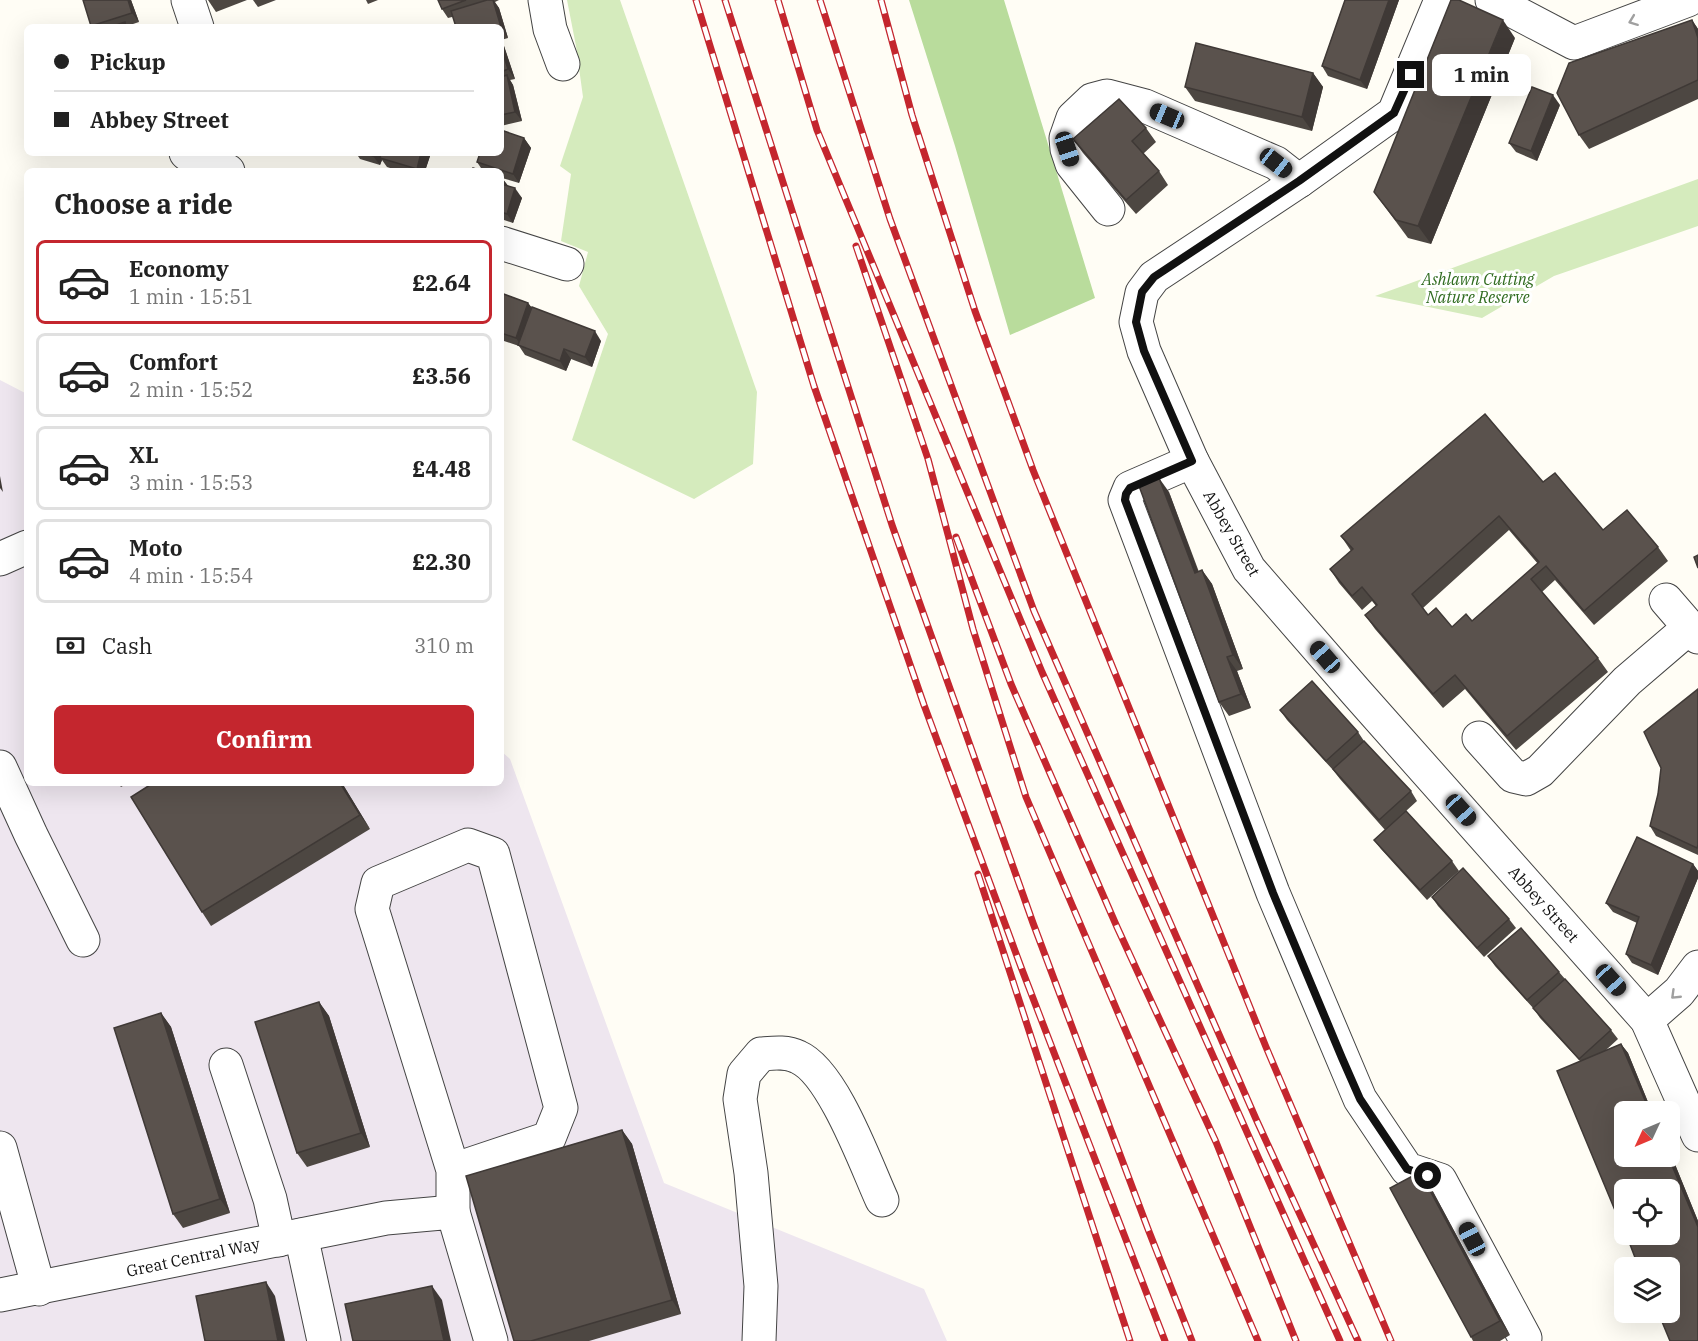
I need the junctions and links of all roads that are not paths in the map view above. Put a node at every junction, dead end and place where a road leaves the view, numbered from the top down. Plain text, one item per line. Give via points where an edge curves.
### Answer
1 (188, 0) edge
2 (544, 0) edge
3 (1441, 0) edge
4 (1492, 0) edge
5 (1688, 0) edge
6 (195, 24) edge
7 (563, 64) dead end
8 (190, 156) edge
9 (216, 168) edge
10 (1299, 181) junction
11 (1108, 209) dead end
12 (504, 244) edge
13 (567, 264) dead end
14 (1192, 461) junction
15 (24, 548) edge
16 (0, 559) edge
17 (1666, 600) dead end
18 (1694, 632) edge
19 (1479, 738) dead end
20 (0, 766) edge
21 (83, 940) dead end
22 (1698, 967) edge
23 (1647, 1020) junction
24 (226, 1065) dead end
25 (1685, 1067) edge
26 (1698, 1135) edge
27 (0, 1148) edge
28 (453, 1170) junction
29 (882, 1200) dead end
30 (453, 1212) junction
31 (290, 1238) junction
32 (39, 1289) junction
33 (0, 1295) edge
34 (1525, 1338) dead end
35 (324, 1341) edge
36 (491, 1341) edge
37 (759, 1341) edge

1 - 6 street
2 - 7 street
3 - 10 street, Abbey Street via 1394,113
5 -> 4 street via 1574,43
8 - 9 street via 200,164
10 - 11 street via 1276,163 1145,106 1107,96 1092,100 1073,118 1066,138 1072,164
10 - 14 street, Abbey Street via 1154,277 1142,292 1136,322 1144,351
12 - 13 street
14 - 23 street, Abbey Street via 1249,569
14 - 34 street via 1130,488 1125,500 1273,893 1360,1099 1407,1169 1440,1180
15 - 16 street
17 - 18 street
18 - 19 street via 1627,681 1540,771 1526,779 1513,776
20 - 21 street
22 -> 23 street via 1679,992
23 - 25 street, Abbey Street
24 - 31 street via 270,1199
25 - 26 street, Abbey Street
27 - 32 street
28 - 28 street via 372,909 378,883 468,845 493,854 561,1108 549,1138
28 - 30 street
29 - 37 street via 825,1080 799,1057 780,1052 761,1054 744,1074 740,1099 761,1287
30 - 31 street, Great Central Way via 386,1218
30 - 36 street
31 - 32 street, Great Central Way
31 - 35 street
32 - 33 street, Great Central Way

